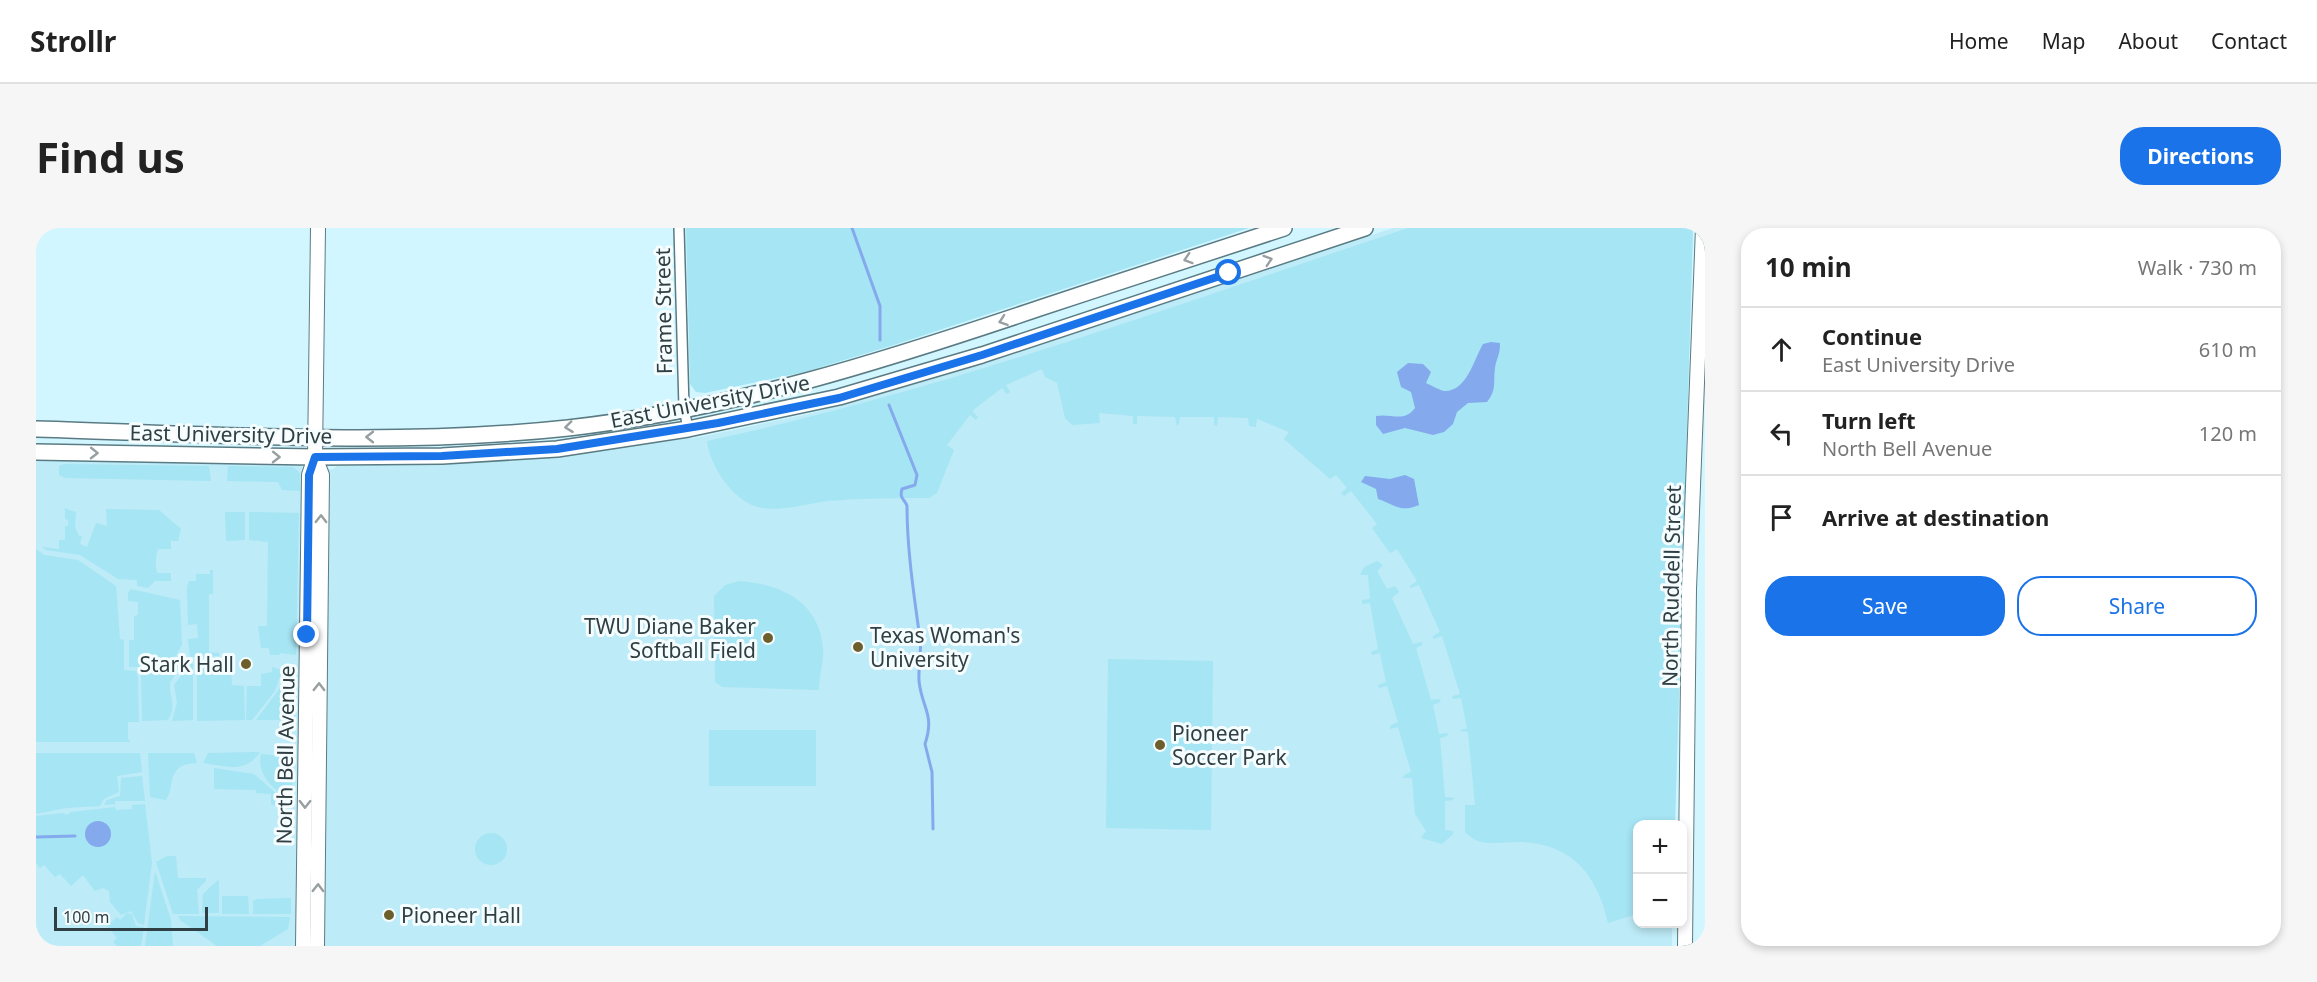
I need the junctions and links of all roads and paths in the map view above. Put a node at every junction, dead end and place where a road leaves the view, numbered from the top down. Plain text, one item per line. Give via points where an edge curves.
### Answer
1 (318, 228) edge
2 (679, 228) edge
3 (1284, 228) edge
4 (1365, 228) edge
5 (1703, 228) edge
6 (684, 408) junction
7 (36, 429) edge
8 (688, 429) junction
9 (316, 436) junction
10 (36, 452) edge
11 (315, 457) junction
12 (303, 946) edge
13 (317, 946) edge
14 (1685, 946) edge

1 - 9 main road, North Bell Avenue
2 - 6 street, Frame Street
3 -> 6 main road, East University Drive via 944,341 789,387
8 -> 4 main road, East University Drive via 839,398
5 - 14 main road, North Ruddell Street via 1689,589
6 - 8 street, Frame Street
6 -> 9 main road, East University Drive via 569,428 435,437
7 - 9 main road, East University Drive
8 - 11 main road, East University Drive via 557,449 442,456
9 - 11 main road, North Bell Avenue
10 -> 11 main road, East University Drive
11 -> 12 main road, North Bell Avenue via 309,475
13 -> 11 main road, North Bell Avenue via 321,475

